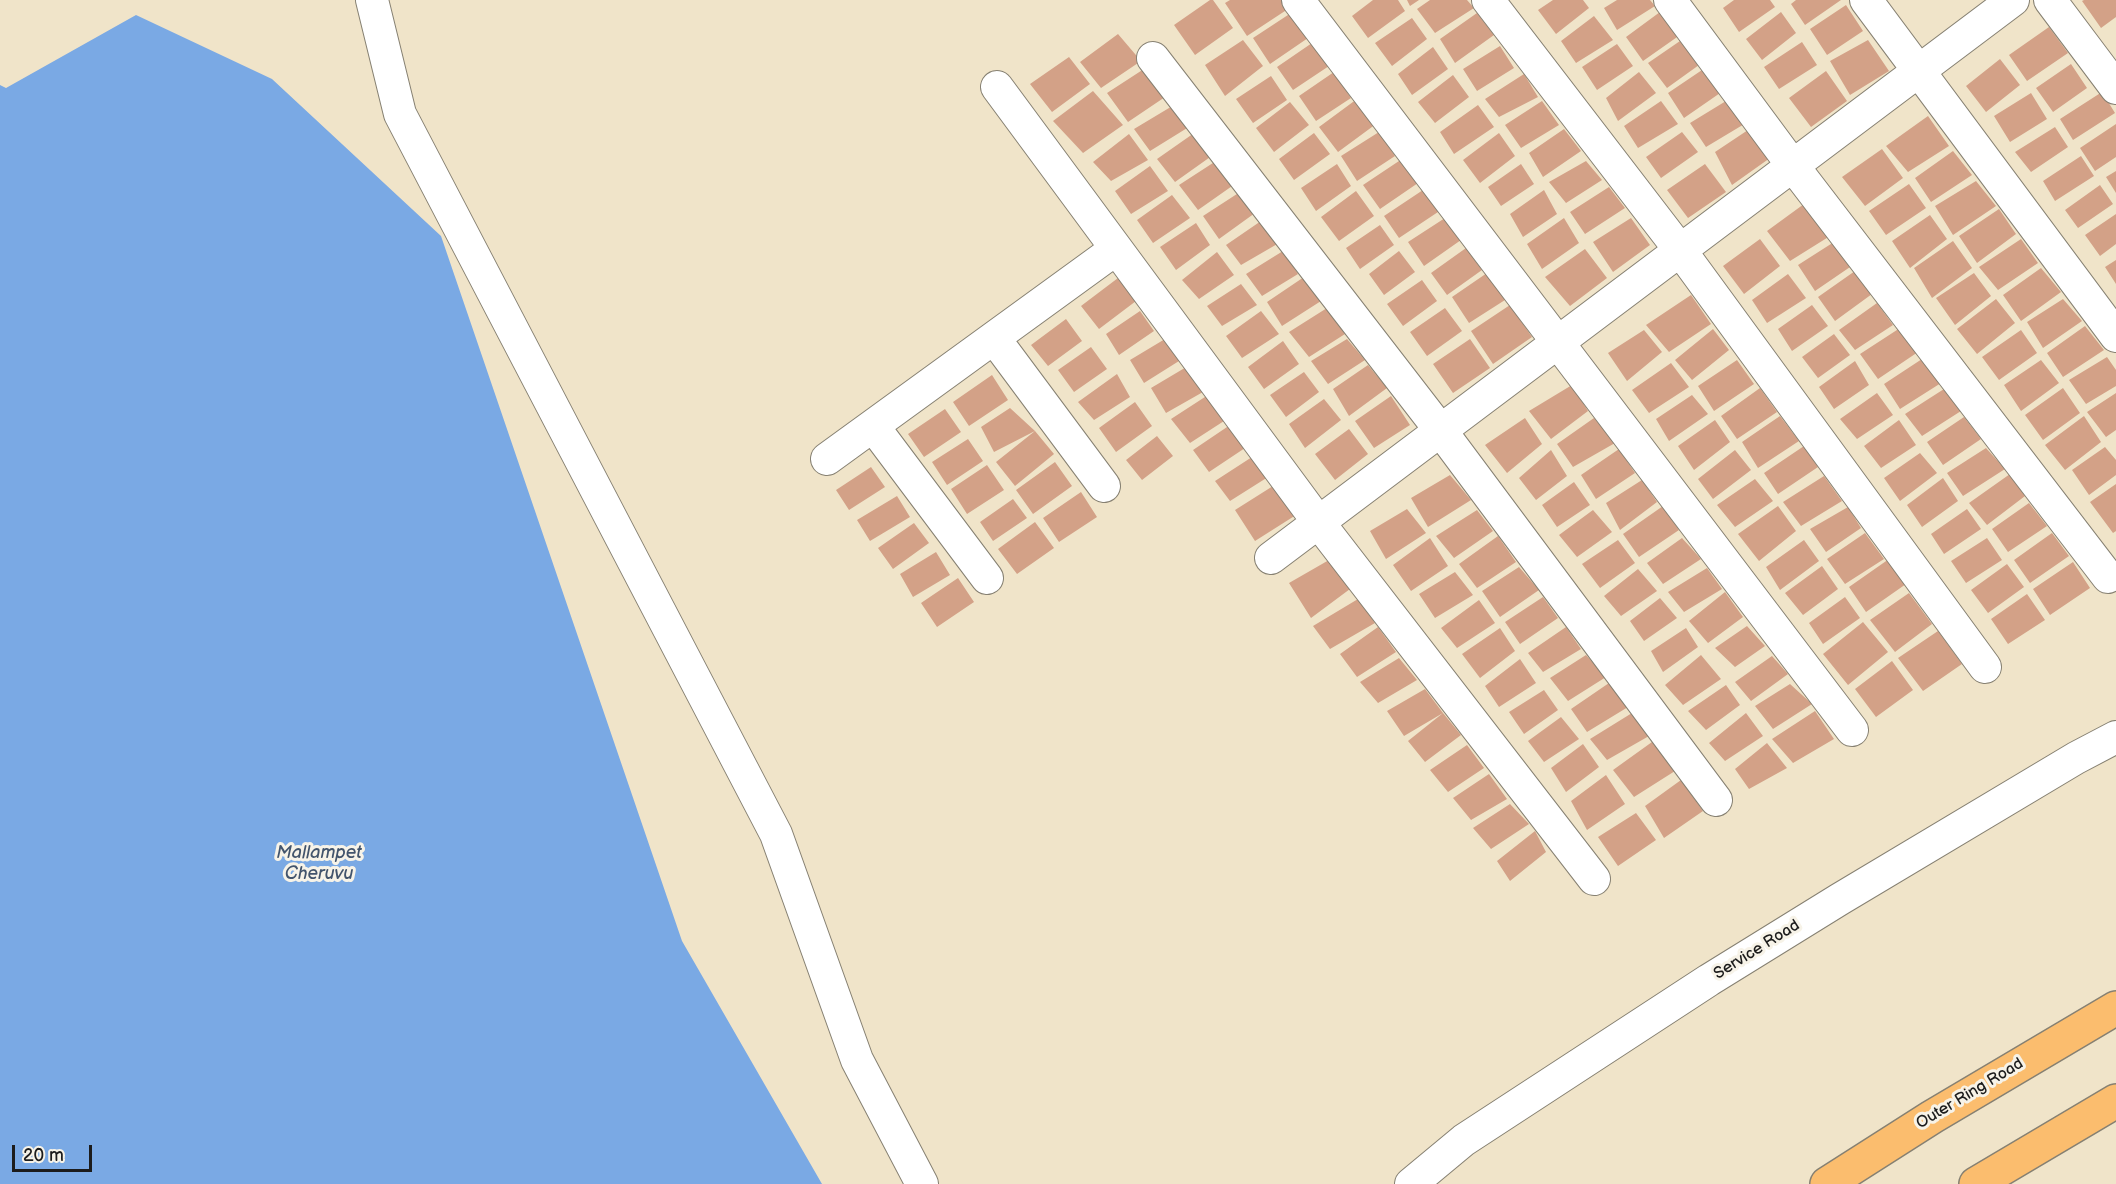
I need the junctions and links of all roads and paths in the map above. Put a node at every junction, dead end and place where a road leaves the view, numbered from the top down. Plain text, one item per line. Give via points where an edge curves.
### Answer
1 (372, 0) edge
2 (1298, 0) edge
3 (1488, 0) edge
4 (1670, 0) edge
5 (1866, 0) edge
6 (2013, 0) edge
7 (2050, 0) edge
8 (1153, 58) dead end
9 (1919, 71) junction
10 (997, 87) dead end
11 (2116, 88) edge
12 (1793, 166) junction
13 (1116, 249) junction
14 (1680, 250) junction
15 (2116, 336) edge
16 (994, 338) junction
17 (1557, 343) junction
18 (873, 426) junction
19 (1441, 431) junction
20 (827, 459) dead end
21 (1104, 486) dead end
22 (1319, 523) junction
23 (1271, 558) dead end
24 (2108, 577) dead end
25 (987, 578) dead end
26 (1985, 667) dead end
27 (1852, 729) dead end
28 (2116, 737) edge
29 (1716, 800) dead end
30 (1594, 879) dead end
31 (2116, 1008) edge
32 (2116, 1101) edge
33 (922, 1184) edge
34 (1411, 1184) edge
35 (1827, 1184) edge
36 (1977, 1184) edge

1 - 33 street via 400,114 776,834 857,1060
2 - 17 street
3 - 14 street
4 - 12 street
5 - 9 street
6 - 9 street
7 - 11 street
8 - 19 street
9 - 12 street
9 - 15 street
10 - 13 street
12 - 14 street
12 - 24 street
13 - 16 street
13 - 22 street
14 - 17 street
14 - 26 street
16 - 18 street
16 - 21 street
17 - 19 street
17 - 27 street
18 - 20 street
18 - 25 street
19 - 22 street
19 - 29 street
22 - 23 street
22 - 30 street
28 - 34 street, Service Road via 1709,980 1464,1140
31 - 35 highway, Outer Ring Road via 1941,1111
32 - 36 highway

